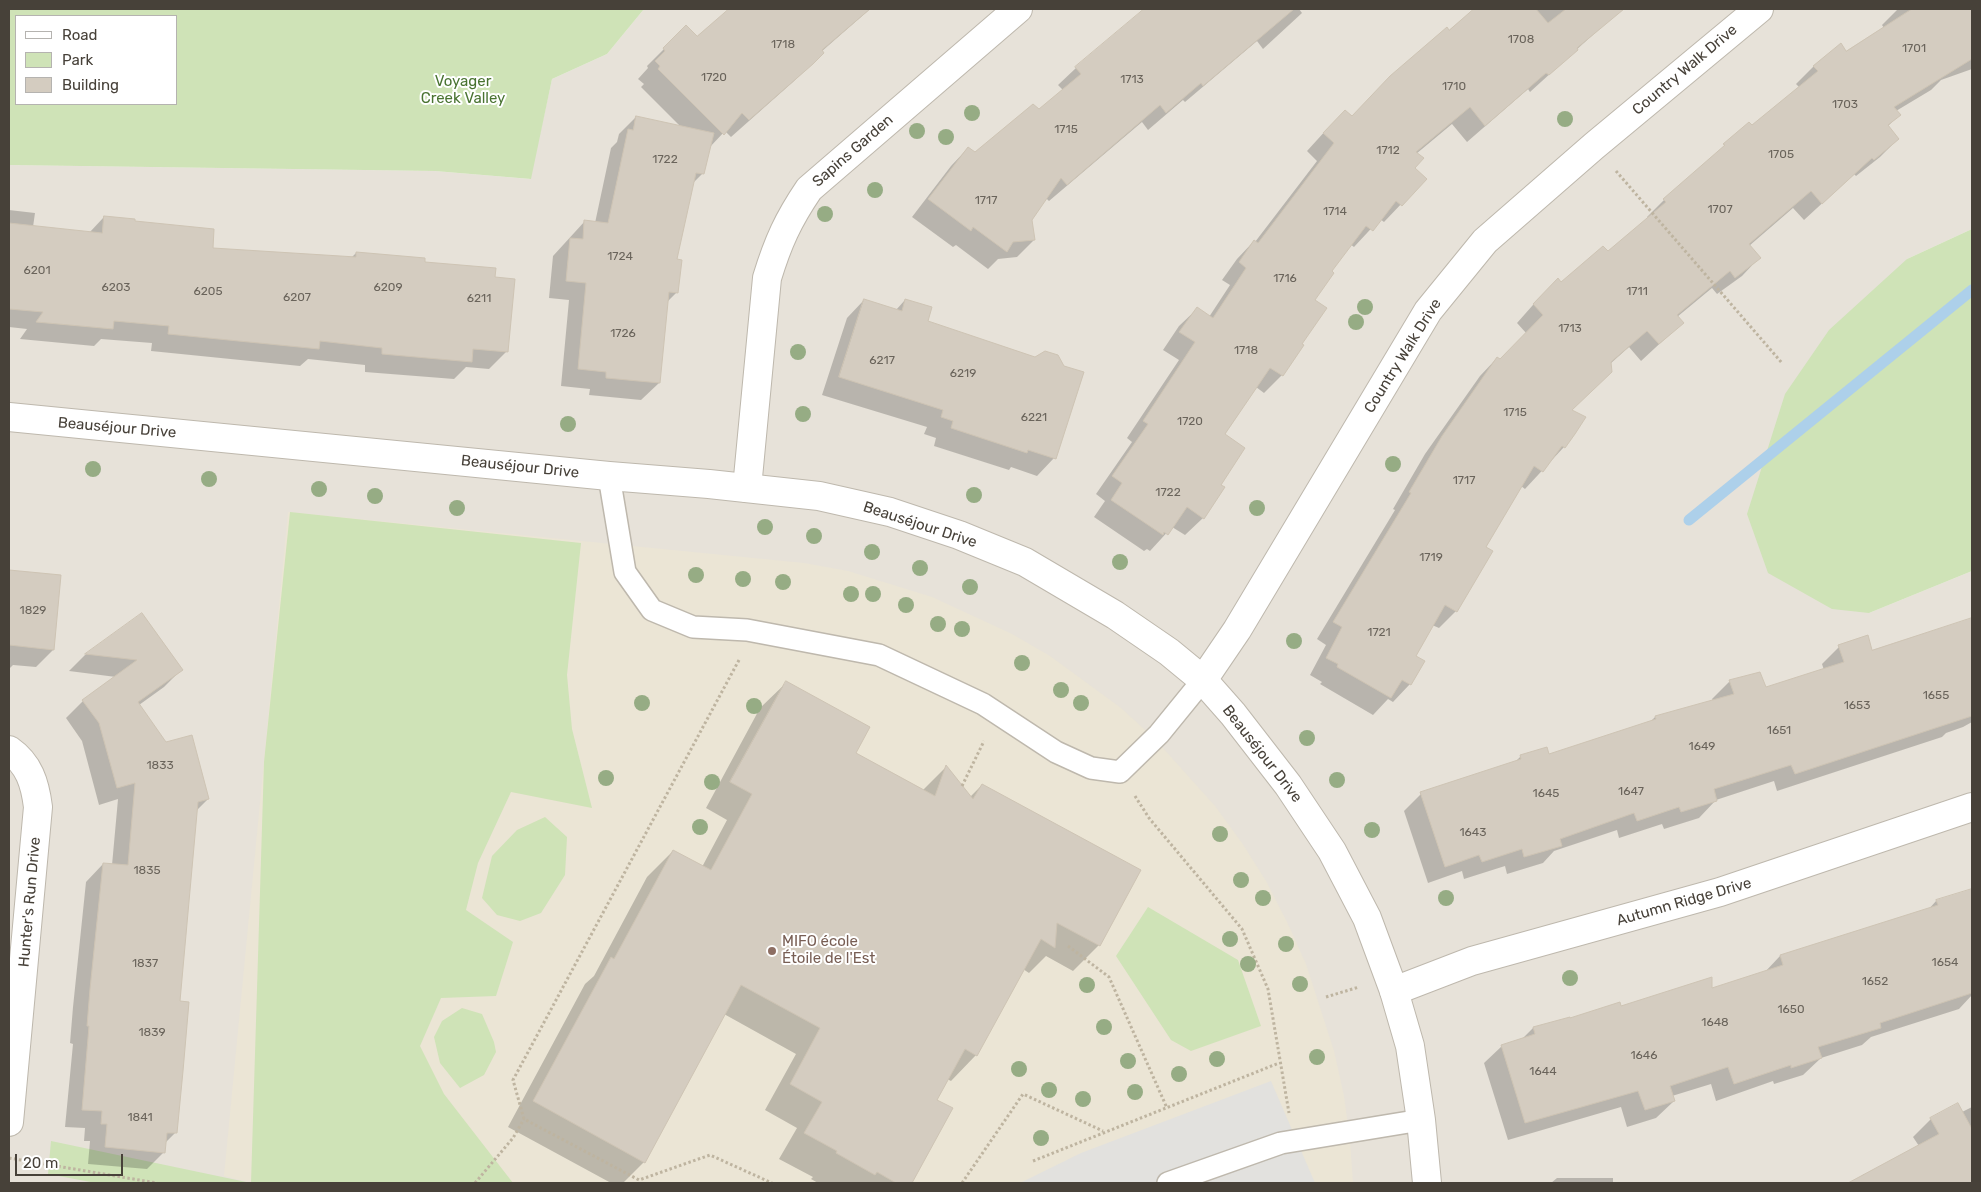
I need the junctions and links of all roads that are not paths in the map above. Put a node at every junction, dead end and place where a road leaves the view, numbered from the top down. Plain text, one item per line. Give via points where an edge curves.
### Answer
1 (1018, 9) edge
2 (1759, 9) edge
3 (9, 417) edge
4 (609, 476) junction
5 (747, 488) junction
6 (1203, 680) junction
7 (9, 750) edge
8 (1972, 807) edge
9 (1394, 991) junction
10 (1421, 1120) junction
11 (9, 1122) edge
12 (1168, 1183) edge
13 (1427, 1183) edge

1 - 5 street, Sapins Garden via 809,189 791,215 767,278
2 - 6 street, Country Walk Drive via 1485,241 1428,311 1237,630
3 - 4 street, Beauséjour Drive
4 - 5 street, Beauséjour Drive
4 - 6 lane via 625,572 652,610 693,627 747,630 879,655 982,704 1056,752 1091,768 1120,772 1159,734
5 - 6 street, Beauséjour Drive via 819,496 890,512 1025,562 1115,615
6 - 9 street, Beauséjour Drive via 1288,785 1332,852 1367,918
7 - 11 street, Hunter's Run Drive via 26,767 35,785 38,807
8 - 9 street, Autumn Ridge Drive via 1720,892 1472,962
9 - 10 street, Beauséjour Drive via 1410,1046
10 - 12 lane via 1280,1143
10 - 13 street, Beauséjour Drive

